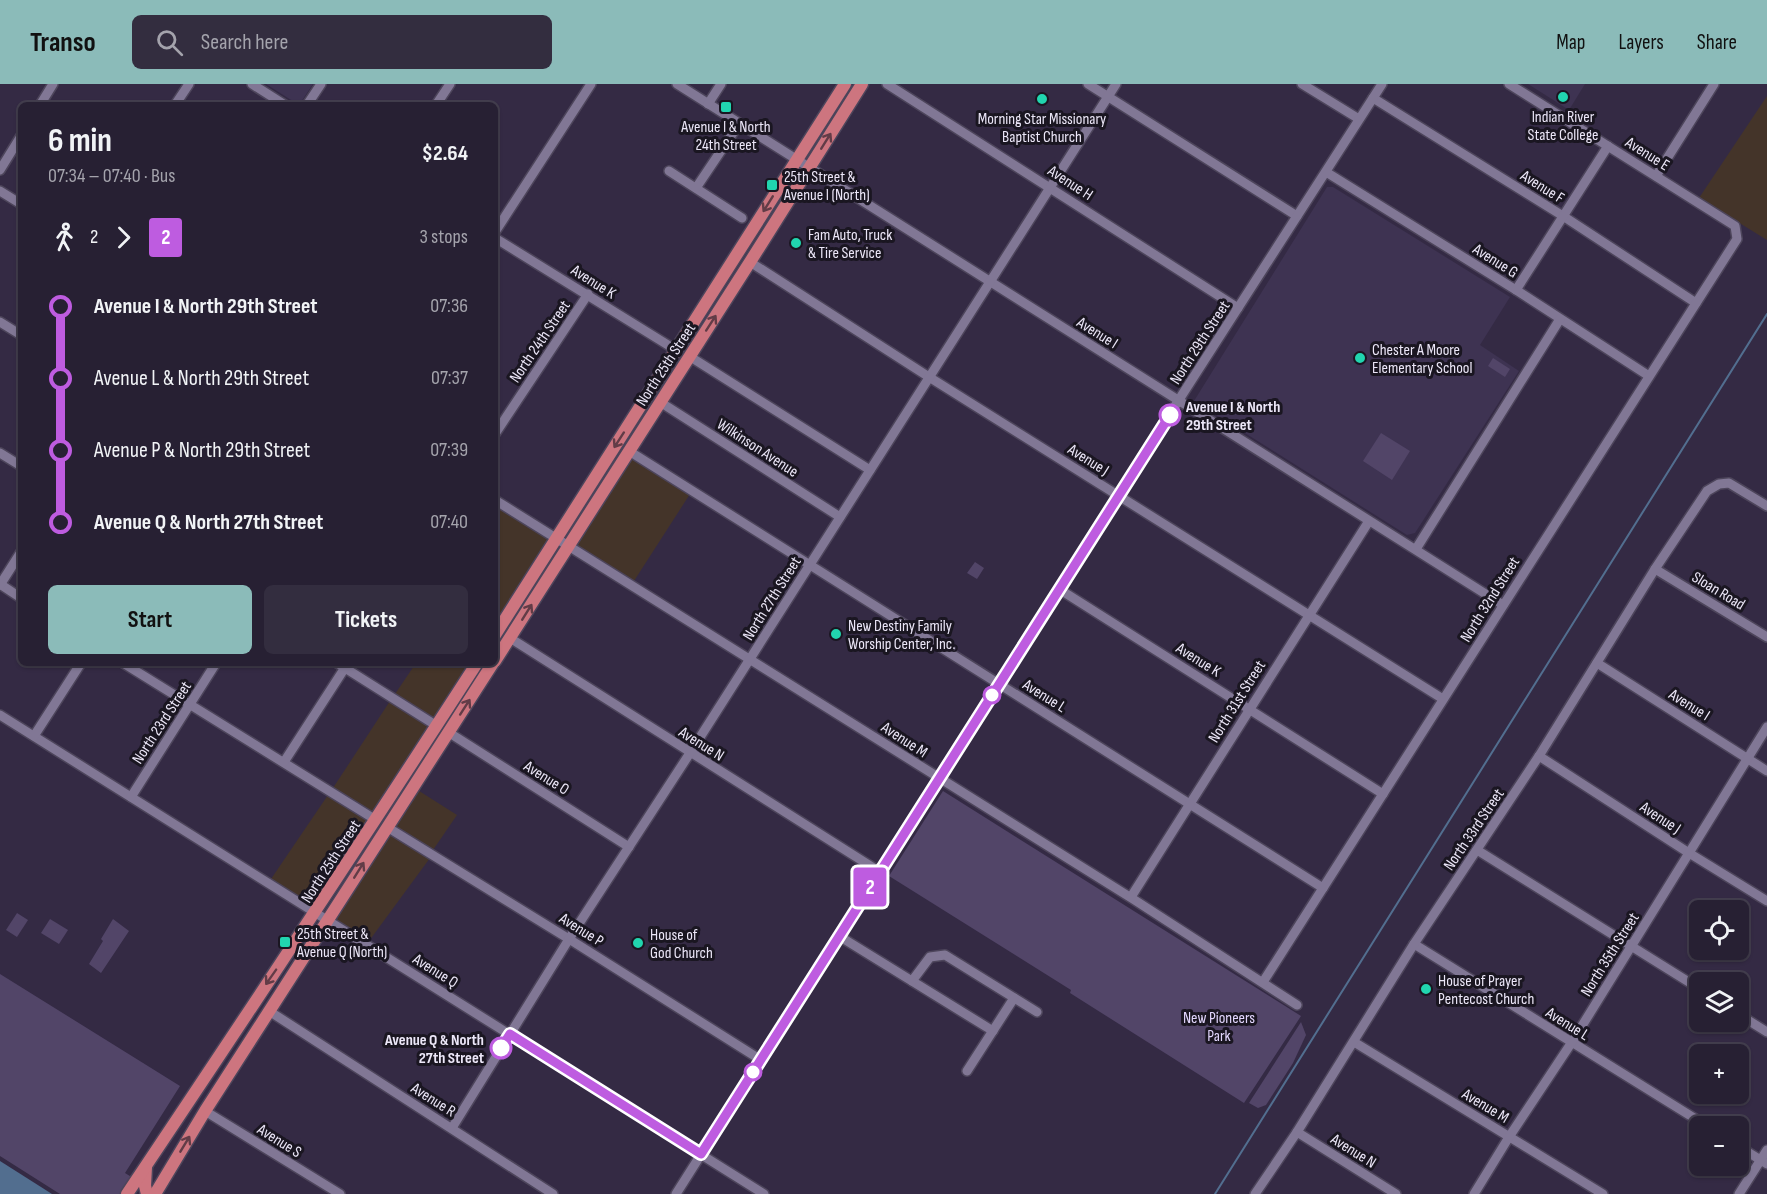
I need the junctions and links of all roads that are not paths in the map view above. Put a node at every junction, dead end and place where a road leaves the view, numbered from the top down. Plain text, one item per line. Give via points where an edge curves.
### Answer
1 (189, 84) edge
2 (252, 84) edge
3 (321, 84) edge
4 (450, 84) edge
5 (591, 84) edge
6 (677, 84) edge
7 (721, 84) edge
8 (845, 84) edge
9 (862, 84) edge
10 (887, 84) edge
11 (1088, 84) edge
12 (1116, 84) edge
13 (1302, 84) edge
14 (1382, 84) edge
15 (1509, 84) edge
16 (1713, 84) edge
17 (49, 86) edge
18 (1108, 97) junction
19 (1373, 98) junction
20 (41, 102) edge
21 (177, 102) edge
22 (280, 102) edge
23 (309, 102) edge
24 (438, 102) edge
25 (708, 104) junction
26 (1359, 119) junction
27 (739, 124) junction
28 (18, 141) edge
29 (1608, 146) junction
30 (796, 160) junction
31 (809, 168) junction
32 (0, 170) edge
33 (669, 171) dead end
34 (1326, 172) junction
35 (1656, 176) junction
36 (1050, 187) junction
37 (696, 188) junction
38 (0, 191) edge
39 (18, 202) edge
40 (1297, 216) junction
41 (1563, 216) junction
42 (742, 218) dead end
43 (498, 227) edge
44 (1737, 231) joint
45 (498, 240) edge
46 (750, 262) junction
47 (990, 282) junction
48 (1516, 290) junction
49 (588, 294) junction
50 (1696, 303) junction
51 (1238, 308) junction
52 (1560, 319) junction
53 (0, 322) edge
54 (18, 333) edge
55 (676, 351) junction
56 (690, 356) junction
57 (1649, 376) junction
58 (929, 377) junction
59 (1178, 401) junction
60 (660, 402) junction
61 (498, 430) edge
62 (639, 436) junction
63 (629, 451) junction
64 (0, 453) edge
65 (18, 464) edge
66 (870, 470) junction
67 (1119, 495) junction
68 (498, 502) edge
69 (1767, 506) edge
70 (840, 517) junction
71 (1369, 521) junction
72 (556, 538) junction
73 (568, 546) junction
74 (1416, 549) junction
75 (18, 557) edge
76 (809, 565) junction
77 (1655, 569) junction
78 (0, 585) edge
79 (1059, 589) junction
80 (18, 596) edge
81 (1503, 605) junction
82 (1309, 614) junction
83 (498, 628) edge
84 (1767, 637) edge
85 (510, 638) junction
86 (498, 656) edge
87 (750, 658) junction
88 (1597, 663) junction
89 (79, 666) edge
90 (128, 666) edge
91 (214, 666) edge
92 (343, 666) edge
93 (346, 666) edge
94 (475, 666) edge
95 (491, 666) edge
96 (999, 684) junction
97 (1443, 699) junction
98 (189, 705) junction
99 (1250, 708) junction
100 (0, 715) edge
101 (1767, 727) edge
102 (442, 729) junction
103 (34, 736) junction
104 (690, 753) junction
105 (1539, 756) junction
106 (1747, 758) junction
107 (284, 762) junction
108 (1767, 771) edge
109 (939, 779) junction
110 (1383, 794) junction
111 (131, 797) junction
112 (1189, 804) junction
113 (381, 823) junction
114 (630, 847) junction
115 (1477, 850) junction
116 (1689, 854) junction
117 (880, 872) junction
118 (1323, 888) junction
119 (1131, 897) junction
120 (1767, 901) edge
121 (316, 912) junction
122 (328, 920) junction
123 (839, 936) junction
124 (569, 939) junction
125 (1414, 944) junction
126 (1631, 946) junction
127 (912, 981) junction
128 (1263, 982) junction
129 (1689, 983) edge
130 (1014, 998) junction
131 (1297, 1005) dead end
132 (269, 1011) junction
133 (1037, 1012) dead end
134 (1749, 1021) edge
135 (993, 1031) junction
136 (1767, 1032) edge
137 (510, 1034) junction
138 (1354, 1042) junction
139 (1572, 1042) junction
140 (761, 1060) junction
141 (968, 1071) dead end
142 (205, 1111) junction
143 (1691, 1116) edge
144 (452, 1128) junction
145 (1297, 1132) junction
146 (1509, 1137) junction
147 (1767, 1150) edge
148 (1749, 1153) edge
149 (701, 1154) junction
150 (1764, 1162) edge
151 (146, 1166) junction
152 (127, 1194) edge
153 (147, 1194) edge
154 (155, 1194) edge
155 (340, 1194) edge
156 (553, 1194) edge
157 (676, 1194) edge
158 (764, 1194) edge
159 (1255, 1194) edge
160 (1396, 1194) edge
161 (1474, 1194) edge
162 (1603, 1194) edge
163 (1739, 1194) edge

1 - 21 street
2 - 22 street
3 - 23 street
4 - 24 street
5 - 43 street
6 - 25 street, Avenue I
7 - 25 street
8 - 30 main road, North 25th Street
31 -> 9 main road, North 25th Street
10 - 36 street, Avenue H
11 - 18 street
12 - 18 street, North 27th Street
13 - 26 street
14 - 19 street, North 29th Street
15 - 29 street, Avenue E
16 - 35 street
17 - 20 street
18 - 36 street, North 27th Street
18 - 40 street
19 - 26 street, North 29th Street
19 - 41 street, Avenue F
25 - 27 street, Avenue I
26 - 34 street, North 29th Street
27 - 30 street, Avenue I
27 - 37 street
28 - 32 street
29 - 35 street, Avenue E
29 - 41 street
30 - 31 street, Avenue I
30 -> 55 main road, North 25th Street
31 - 46 main road, North 25th Street
31 - 47 street, Avenue I
33 - 37 street
34 - 40 street, North 29th Street
34 - 48 street, Avenue G
35 - 44 street, Avenue E via 1735,226
36 - 47 street, North 27th Street
36 - 51 street, Avenue H
37 - 42 street
38 - 39 street
40 - 51 street, North 29th Street
41 - 48 street
41 - 50 street, Avenue F
44 - 50 street, North 32nd Street via 1737,240
45 - 49 street, Avenue K
56 -> 46 main road, North 25th Street
46 - 58 street, Avenue J
47 - 58 street, North 27th Street
47 - 59 street, Avenue I
48 - 52 street, Avenue G
49 - 55 street, Avenue K
49 - 61 street, North 24th Street
50 - 57 street, North 32nd Street
51 - 59 street, North 29th Street
52 - 57 street, Avenue G
52 - 74 street
53 - 54 street
55 - 62 main road via 676,367 639,424
55 -> 72 main road, North 25th Street
56 - 60 main road, North 25th Street
56 - 66 street
57 - 81 street, North 32nd Street
58 - 66 street, North 27th Street
58 - 67 street, Avenue J
59 - 67 street, North 29th Street
59 - 71 street, Avenue I
60 - 62 main road, North 25th Street
60 - 70 street, Wilkinson Avenue
62 - 63 main road, North 25th Street
63 - 73 main road, North 25th Street
63 - 76 street, Avenue L
64 - 65 street
66 - 70 street, North 27th Street
67 - 79 street, North 29th Street
67 - 82 street, Avenue J
68 - 72 street, Avenue M
69 - 77 street, North 33rd Street via 1729,483 1719,484 1707,491
70 - 76 street, North 27th Street
71 - 74 street, Avenue I
71 - 82 street, North 31st Street
72 - 73 street, Avenue M
72 - 83 main road, North 25th Street
85 -> 73 main road, North 25th Street
73 - 87 street, Avenue M
74 - 81 street, Avenue I
75 - 78 street
76 - 87 street, North 27th Street
76 - 96 street, Avenue L
77 - 84 street, Sloan Road
77 - 88 street, North 33rd Street
78 - 80 street
79 - 96 street, North 29th Street
79 - 99 street, Avenue K
81 - 97 street, North 32nd Street
82 - 97 street, Avenue J
82 - 99 street, North 31st Street
85 - 86 main road, North 25th Street
85 - 104 street, Avenue N
87 - 104 street, North 27th Street
87 - 109 street, Avenue M
88 - 105 street, North 33rd Street
88 - 106 street, Avenue I
89 - 103 street
90 - 98 street, Avenue P
91 - 98 street, North 23rd Street
92 - 107 street
93 - 102 street, Avenue O
94 - 102 main road, North 25th Street
102 -> 95 main road, North 25th Street
96 - 109 street, North 29th Street
96 - 112 street, Avenue L
97 - 110 street, North 32nd Street
98 - 107 street, Avenue P
98 - 111 street, North 23rd Street
99 - 110 street, Avenue K
99 - 112 street, North 31st Street
100 - 103 street, Avenue Q
101 - 106 street, North 35th Street
102 - 113 main road, North 25th Street
102 - 113 main road, North 25th Street via 400,796 399,808
102 - 114 street, Avenue O
103 - 111 street, Avenue Q
104 - 114 street, North 27th Street
104 - 117 street, Avenue N
105 - 115 street, North 33rd Street
105 - 116 street, Avenue J
106 - 108 street, Avenue I
106 - 116 street, North 35th Street
107 - 113 street, Avenue P
109 - 117 street, North 29th Street
109 - 119 street, Avenue M
110 - 118 street, North 32nd Street
111 - 121 street, Avenue Q
112 - 118 street, Avenue L
112 - 119 street, North 31st Street
113 - 121 main road, North 25th Street
122 -> 113 main road, North 25th Street
113 - 124 street, Avenue P
114 - 124 street, North 27th Street
115 - 125 street, North 33rd Street
115 - 126 street
116 - 120 street, Avenue J
116 - 126 street, North 35th Street
117 - 123 street, North 29th Street
118 - 128 street, North 32nd Street
119 - 128 street, Avenue M
121 - 122 street, Avenue Q
121 -> 151 main road, North 25th Street
122 - 132 main road, North 25th Street
122 - 137 street, Avenue Q
123 - 127 street
123 - 140 street, North 29th Street
124 - 137 street, North 27th Street
124 - 140 street, Avenue P
125 - 138 street, North 33rd Street
125 - 139 street, Avenue L
126 - 129 street
126 - 139 street, North 35th Street
127 - 130 street via 930,957 945,955
127 - 135 street
128 - 131 street, Avenue M
130 - 133 street
130 - 135 street
132 - 142 main road, North 25th Street
132 - 144 street, Avenue R
134 - 136 street
135 - 141 street
137 - 144 street, North 27th Street
137 - 149 street, Avenue Q
138 - 145 street, North 33rd Street
138 - 146 street, Avenue M
139 - 143 street, Avenue L
139 - 146 street, North 35th Street
140 - 149 street, North 29th Street
154 -> 142 main road, North 25th Street
142 - 155 street, Avenue S
144 - 156 street, Avenue R
145 - 159 street, North 33rd Street
145 - 160 street, Avenue N
146 - 161 street, North 35th Street
146 - 162 street, Avenue M
147 - 150 street
148 - 150 street
149 - 157 street, North 29th Street
149 - 158 street, Avenue Q
150 - 163 street
151 - 152 main road, North 25th Street
151 - 153 main road

